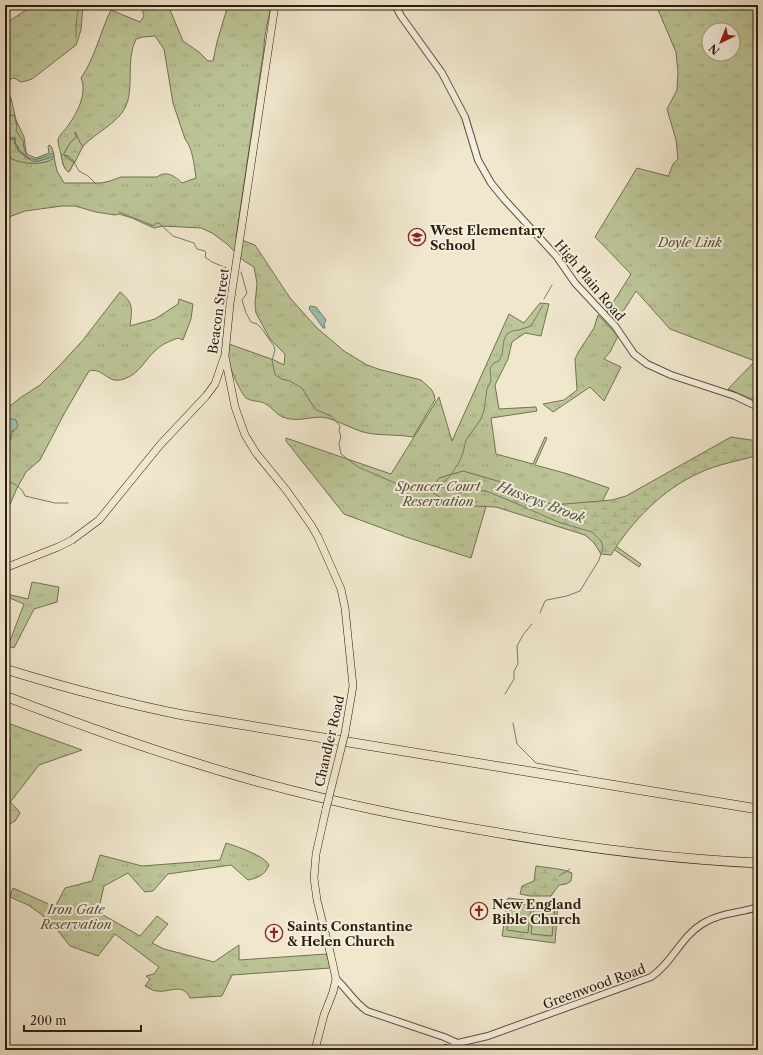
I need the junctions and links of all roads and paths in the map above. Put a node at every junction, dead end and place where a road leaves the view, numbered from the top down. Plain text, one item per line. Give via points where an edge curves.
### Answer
1 (275, 5) edge
2 (395, 5) edge
3 (225, 355) junction
4 (758, 407) edge
5 (5, 568) edge
6 (5, 669) edge
7 (5, 696) edge
8 (758, 809) edge
9 (758, 863) edge
10 (758, 907) edge
11 (336, 979) junction
12 (458, 1043) junction
13 (315, 1050) edge
14 (442, 1050) edge
15 (473, 1050) edge

1 - 3 main road, Beacon Street via 230,304
2 - 4 street, High Plain Road via 442,74 465,117 478,160 491,183 557,257 575,283 615,326 634,354 647,364 671,375 735,396
3 - 5 main road, Beacon Street via 211,391 160,445 102,518 72,540
3 - 11 main road, Chandler Road, bridge via 235,407 245,435 311,525 341,589 345,608 353,686 345,733 316,854 314,878 319,911
6 - 8 highway via 132,705 183,715
7 - 9 highway via 139,745 332,801 448,825 546,841 618,851
10 - 12 street, Greenwood Road via 716,917 701,924 660,971 651,977 488,1036
11 - 12 street via 367,1011
11 - 13 main road
12 - 14 street, Greenwood Road
12 - 15 street

